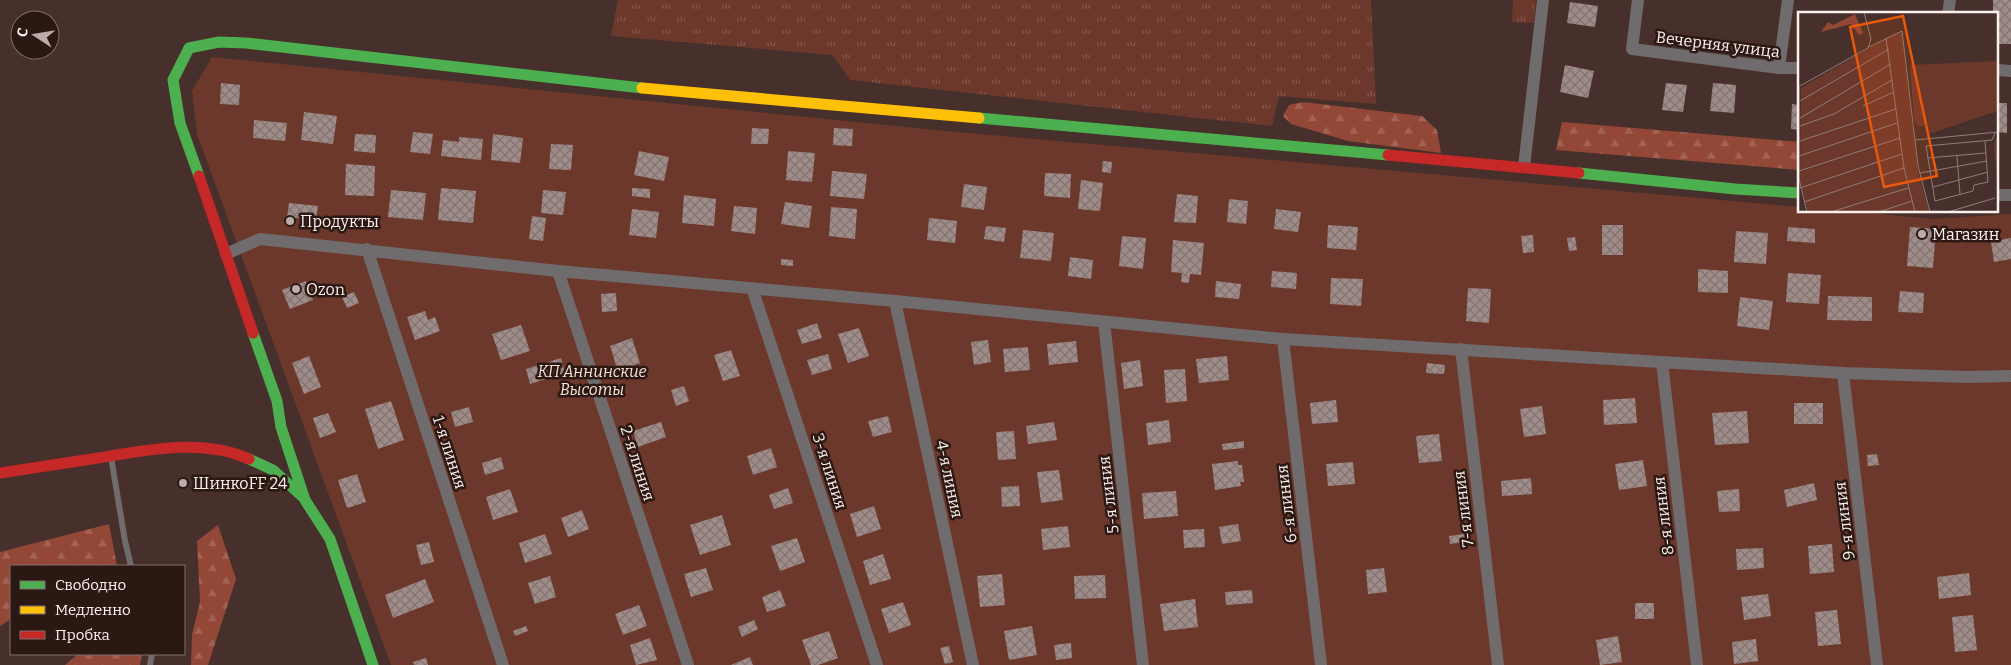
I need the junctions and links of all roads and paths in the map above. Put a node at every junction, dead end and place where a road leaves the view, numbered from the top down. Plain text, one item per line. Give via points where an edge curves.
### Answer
1 (1543, 0) edge
2 (1638, 0) edge
3 (1788, 0) edge
4 (1779, 68) junction
5 (1798, 68) edge
6 (1998, 70) edge
7 (2011, 71) edge
8 (1524, 167) junction
9 (1798, 193) edge
10 (1998, 195) edge
11 (2011, 195) edge
12 (367, 249) junction
13 (226, 254) junction
14 (558, 271) junction
15 (752, 288) junction
16 (895, 301) junction
17 (1104, 322) junction
18 (1283, 339) junction
19 (1462, 349) junction
20 (1662, 362) junction
21 (1843, 373) junction
22 (2011, 376) edge
23 (111, 456) junction
24 (0, 473) edge
25 (305, 500) junction
26 (131, 565) edge
27 (373, 665) edge
28 (503, 665) edge
29 (688, 665) edge
30 (877, 665) edge
31 (973, 665) edge
32 (1143, 665) edge
33 (1321, 665) edge
34 (1498, 665) edge
35 (1697, 665) edge
36 (1877, 665) edge

1 - 8 street
2 - 4 street, Вечерняя улица via 1632,49
3 - 4 street
4 - 5 street, Вечерняя улица
6 - 7 street
8 - 9 street
8 - 13 street via 616,86 219,42 188,48 173,80 180,123
10 - 11 street
12 - 13 street via 260,239
12 - 14 street
12 - 28 street, 1-я линия
13 - 25 street via 277,401 281,427
14 - 15 street
14 - 29 street, 2-я линия
15 - 16 street
15 - 30 street, 3-я линия
16 - 17 street
16 - 31 street, 4-я линия
17 - 18 street
17 - 32 street, 5-я линия
18 - 19 street
18 - 33 street, 6-я линия
19 - 20 street
19 - 34 street, 7-я линия
20 - 21 street
20 - 35 street, 8-я линия
21 - 22 street
21 - 36 street, 9-я линия
23 - 24 street
23 - 25 street via 169,448 203,448 237,454 273,470
23 - 26 lane
25 - 27 street via 330,539

